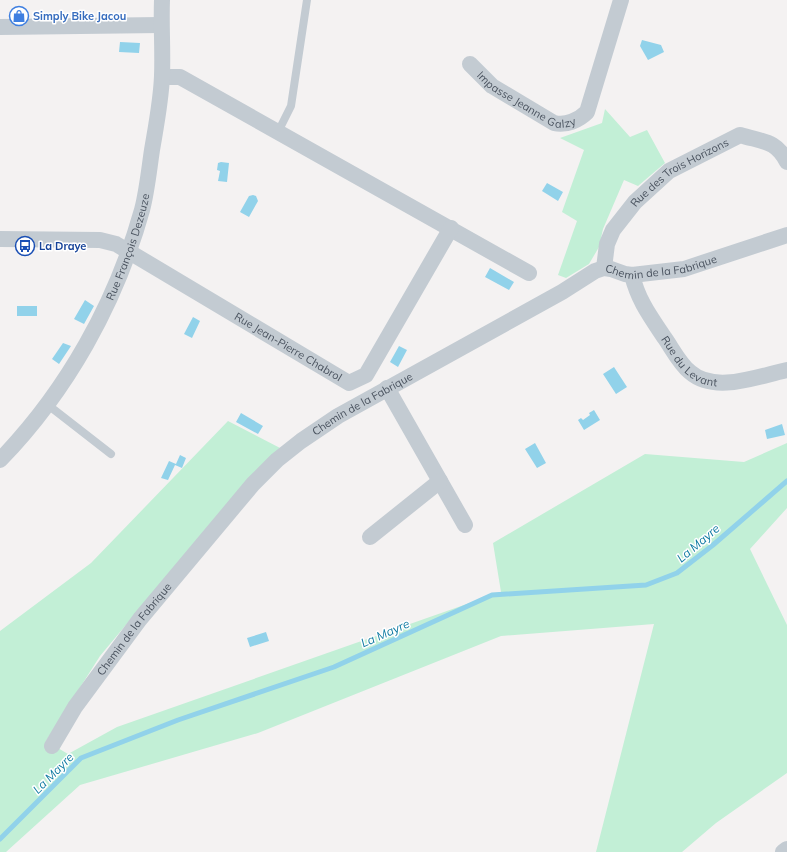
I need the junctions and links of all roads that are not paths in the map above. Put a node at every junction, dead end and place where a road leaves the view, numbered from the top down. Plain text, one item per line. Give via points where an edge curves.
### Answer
1 (162, 0) edge
2 (307, 0) edge
3 (621, 0) edge
4 (162, 25) junction
5 (0, 27) edge
6 (470, 64) dead end
7 (162, 77) junction
8 (278, 132) junction
9 (787, 162) edge
10 (451, 228) junction
11 (787, 235) edge
12 (0, 239) edge
13 (128, 250) junction
14 (604, 268) junction
15 (529, 273) dead end
16 (632, 275) junction
17 (787, 370) edge
18 (387, 388) junction
19 (48, 405) junction
20 (111, 454) dead end
21 (0, 460) edge
22 (440, 481) junction
23 (465, 524) dead end
24 (370, 536) dead end
25 (52, 746) dead end
26 (787, 849) edge
27 (783, 852) edge

1 - 4 street, Rue François Dezeuze
2 - 8 lane via 292,106
3 - 6 street, Impasse Jeanne Galzy via 587,112 582,118 562,125 554,124 492,86
4 - 5 street
4 - 7 street, Rue François Dezeuze
7 - 8 street via 180,77
7 - 13 street, Rue François Dezeuze via 156,130 142,209
8 - 10 street
9 - 14 street, Rue des Trois Horizons via 782,152 774,145 740,136 669,171 635,202 613,230 607,244
10 - 13 street, Rue Jean-Pierre Chabrol via 366,375 349,383
10 - 15 street
11 - 16 street, Chemin de la Fabrique via 690,268
12 - 13 street via 100,240
13 - 19 street, Rue François Dezeuze via 113,290 89,338 62,386
14 - 16 street, Chemin de la Fabrique
14 - 18 street, Chemin de la Fabrique
16 - 17 street, Rue du Levant via 636,293 645,309 683,364 698,377 715,382 734,382
18 - 22 street
18 - 25 street, Chemin de la Fabrique via 301,441 253,484 140,619 75,707
19 - 20 lane
19 - 21 street, Rue François Dezeuze
22 - 23 street
22 - 24 street
26 - 27 street

